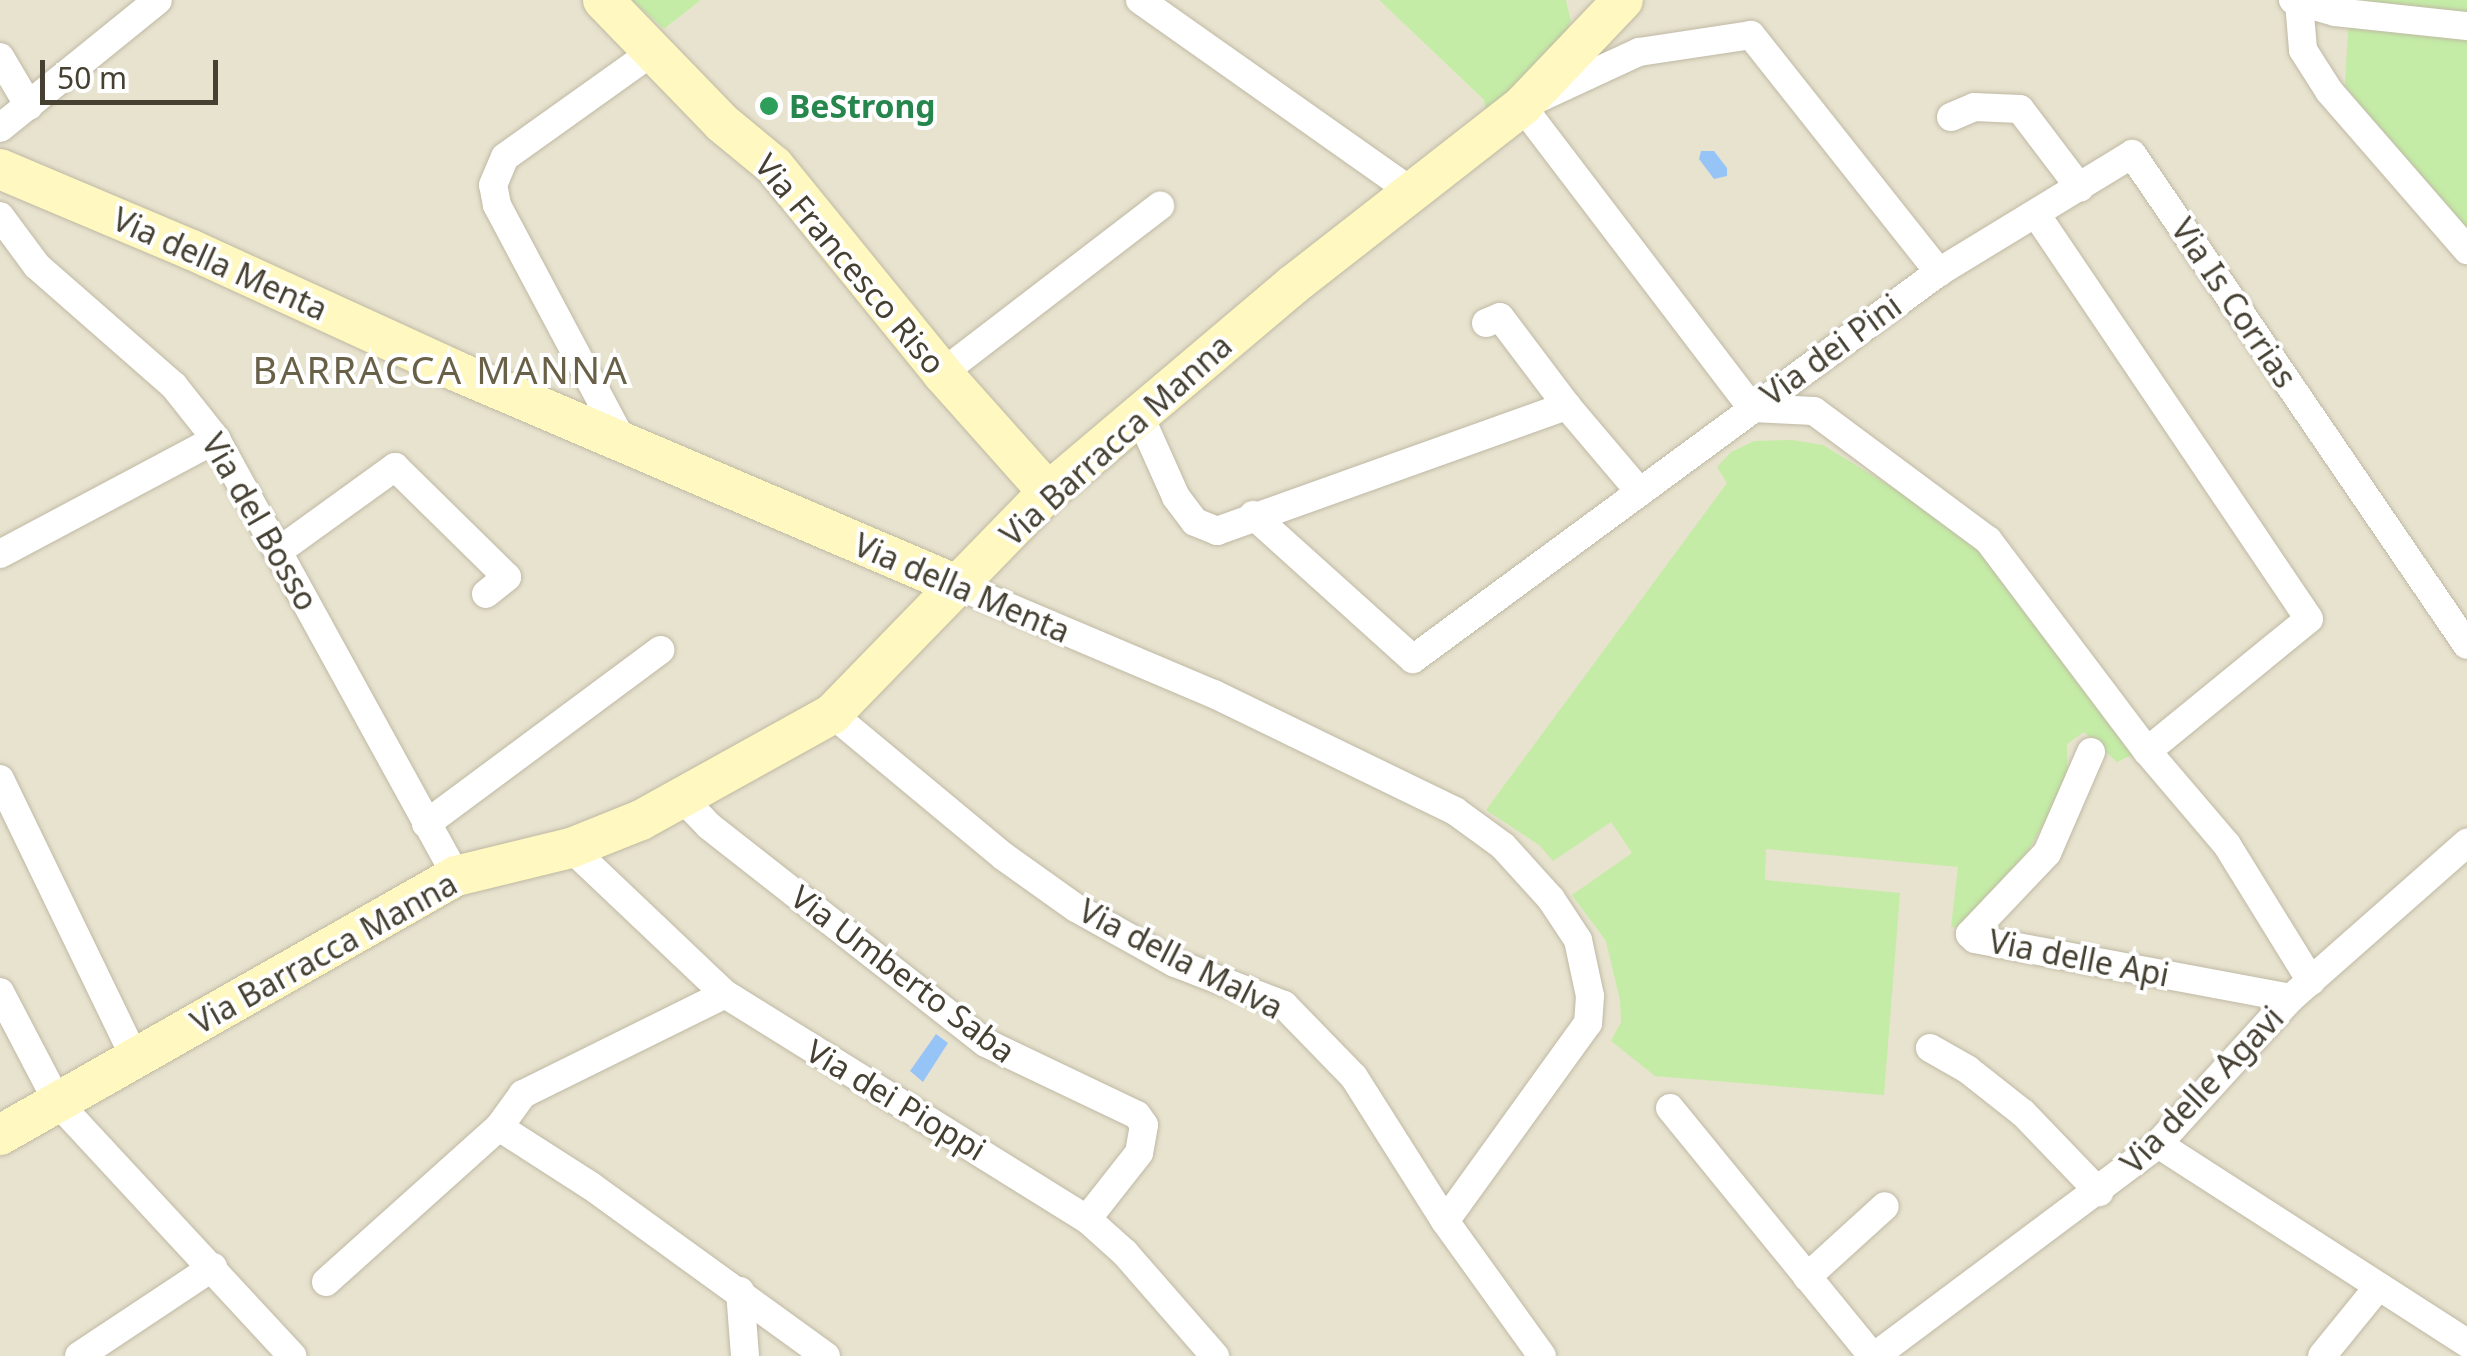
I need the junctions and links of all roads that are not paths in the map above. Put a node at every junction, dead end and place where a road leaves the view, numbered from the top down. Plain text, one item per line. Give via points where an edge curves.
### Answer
1 (158, 0) edge
2 (603, 0) edge
3 (1140, 0) edge
4 (2296, 1) edge
5 (1619, 4) edge
6 (2467, 26) edge
7 (655, 50) junction
8 (1639, 52) junction
9 (0, 58) edge
10 (29, 106) junction
11 (1522, 106) junction
12 (1951, 117) dead end
13 (0, 128) edge
14 (3, 179) edge
15 (2080, 188) junction
16 (1410, 191) junction
17 (1160, 206) dead end
18 (2036, 214) junction
19 (0, 216) edge
20 (2467, 250) edge
21 (1939, 272) junction
22 (1486, 322) dead end
23 (942, 374) junction
24 (1567, 406) junction
25 (1752, 408) junction
26 (1138, 412) junction
27 (216, 439) junction
28 (624, 444) junction
29 (1048, 492) junction
30 (1640, 492) junction
31 (1253, 515) junction
32 (280, 550) junction
33 (0, 554) edge
34 (959, 586) junction
35 (486, 594) dead end
36 (2467, 645) edge
37 (660, 650) dead end
38 (832, 714) junction
39 (2091, 752) dead end
40 (2147, 752) junction
41 (4, 798) edge
42 (684, 800) junction
43 (426, 824) junction
44 (2467, 844) edge
45 (571, 848) junction
46 (456, 876) junction
47 (2301, 989) junction
48 (0, 992) edge
49 (725, 994) junction
50 (1930, 1048) dead end
51 (134, 1058) junction
52 (58, 1103) junction
53 (1670, 1108) dead end
54 (499, 1127) junction
55 (0, 1135) edge
56 (2158, 1144) junction
57 (2098, 1192) junction
58 (1885, 1206) dead end
59 (1087, 1219) junction
60 (1445, 1221) junction
61 (213, 1266) junction
62 (1808, 1277) junction
63 (326, 1282) dead end
64 (2378, 1287) junction
65 (740, 1291) junction
66 (2467, 1343) edge
67 (79, 1356) edge
68 (292, 1356) edge
69 (744, 1356) edge
70 (826, 1356) edge
71 (1214, 1356) edge
72 (1542, 1356) edge
73 (1874, 1356) edge
74 (2322, 1356) edge

1 - 10 street
2 - 7 street, Via Francesco Riso
3 - 16 street
4 - 6 street via 2334,12
4 - 20 street via 2303,50 2328,91
5 - 8 street
5 - 11 street, Via Barracca Manna
7 - 23 street, Via Francesco Riso via 774,166
7 - 28 street via 504,157 492,185
8 - 11 street
8 - 21 street via 1750,35
9 - 10 street
10 - 13 street
11 - 16 street, Via Barracca Manna
11 - 25 street, Via dei Pini
12 - 15 street via 1974,107 2020,109
14 - 28 street, Via della Menta
15 - 18 street, Via dei Pini
15 - 36 street, Via Is Corrias via 2132,154
16 - 26 street, Via Barracca Manna
17 - 23 street
18 - 21 street, Via dei Pini
18 - 40 street via 2309,619
19 - 27 street, Via del Bosso via 37,266 174,386
21 - 25 street, Via dei Pini
22 - 24 street via 1500,317
23 - 29 street, Via Francesco Riso
24 - 30 street
24 - 31 street
25 - 30 street
25 - 40 street via 1814,411 1988,540
26 - 29 street, Via Barracca Manna
26 - 31 street via 1176,497 1195,522 1217,531
27 - 32 street, Via del Bosso
27 - 33 street
28 - 34 street, Via della Menta
29 - 34 street, Via Barracca Manna
30 - 31 street via 1413,659
32 - 35 street via 395,467 507,577
32 - 43 street, Via del Bosso
34 - 38 street, Via Barracca Manna
34 - 60 street, Via della Menta via 1214,694 1455,811 1503,846 1551,899 1578,940 1590,996 1588,1023
37 - 43 street
38 - 42 street, Via Barracca Manna
38 - 60 street, Via della Malva via 1076,908 1176,963 1284,1005 1354,1077
39 - 47 street, Via delle Api via 2047,852 1970,934 1974,939
40 - 47 street via 2227,845
41 - 51 street
42 - 45 street, Via Barracca Manna
42 - 59 street, Via Umberto Saba via 986,1043 1137,1115 1144,1125 1138,1153
43 - 46 street, Via del Bosso
44 - 47 street, Via delle Agavi
45 - 46 street, Via Barracca Manna
45 - 49 street, Via dei Pioppi
46 - 51 street, Via Barracca Manna
47 - 56 street, Via delle Agavi
48 - 52 street
49 - 54 street via 524,1094
49 - 59 street, Via dei Pioppi
50 - 57 street via 2023,1113
51 - 52 street, Via Barracca Manna
52 - 55 street, Via Barracca Manna
52 - 61 street
53 - 62 street
54 - 63 street
54 - 65 street
56 - 57 street, Via delle Agavi
56 - 64 street
57 - 73 street, Via delle Agavi
58 - 62 street
59 - 71 street, Via dei Pioppi
60 - 72 street, Via della Malva
61 - 67 street
61 - 68 street
62 - 73 street
64 - 66 street
64 - 74 street
65 - 69 street
65 - 70 street

